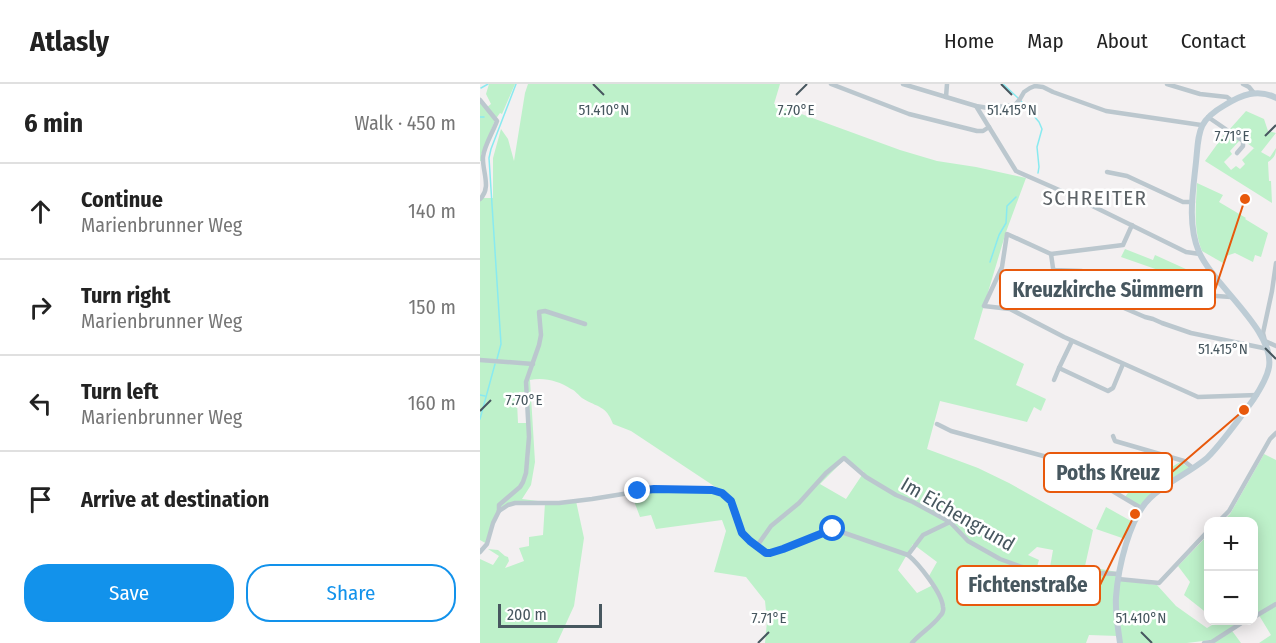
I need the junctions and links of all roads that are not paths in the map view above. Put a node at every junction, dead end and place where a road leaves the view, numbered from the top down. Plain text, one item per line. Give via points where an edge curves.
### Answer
1 (831, 84) edge
2 (903, 84) edge
3 (947, 84) edge
4 (1167, 84) edge
5 (1243, 84) edge
6 (1042, 86) edge
7 (1253, 93) junction
8 (946, 97) junction
9 (1276, 98) edge
10 (480, 100) edge
11 (1232, 101) junction
12 (976, 106) junction
13 (1208, 117) junction
14 (1201, 125) junction
15 (988, 127) junction
16 (1237, 153) dead end
17 (1107, 172) dead end
18 (480, 198) edge
19 (1193, 202) junction
20 (1132, 225) junction
21 (1051, 254) junction
22 (1200, 254) junction
23 (1276, 263) edge
24 (1275, 276) edge
25 (1231, 297) junction
26 (1124, 308) dead end
27 (585, 324) dead end
28 (1264, 340) junction
29 (1072, 341) junction
30 (1276, 346) edge
31 (1268, 350) junction
32 (480, 360) edge
33 (533, 364) junction
34 (1123, 364) junction
35 (1059, 368) junction
36 (1054, 380) dead end
37 (1257, 395) junction
38 (937, 424) dead end
39 (1276, 433) edge
40 (1113, 436) dead end
41 (1193, 468) junction
42 (1141, 508) junction
43 (499, 511) junction
44 (1223, 517) edge
45 (950, 522) junction
46 (1204, 536) edge
47 (757, 546) junction
48 (480, 552) edge
49 (908, 555) junction
50 (1118, 577) junction
51 (1276, 604) edge
52 (1258, 615) edge
53 (1240, 625) edge
54 (912, 643) edge
55 (1120, 643) edge
56 (1204, 643) edge

1 - 15 street via 909,114 977,131
2 - 8 street
3 - 8 street
4 - 11 street
5 - 7 street
6 - 12 street via 1029,88 1015,105
6 - 14 street via 1106,111
7 - 9 street
7 - 11 street
8 - 12 street
10 - 18 street via 497,121 483,155 486,190
11 - 13 street
12 - 15 street
13 - 14 street
13 - 16 street via 1243,141
14 - 19 street
15 - 20 street via 1016,171
17 - 19 street via 1126,176 1183,202
19 - 22 street via 1193,233
20 - 21 street via 1123,246
20 - 22 street via 1186,252
21 - 25 street via 1054,270 1129,278 1187,294
21 - 29 street via 1007,234 1002,267 984,306 1010,309
22 - 25 street
23 - 24 street
24 - 28 street
25 - 28 street
26 - 31 street via 1191,333
27 - 33 street via 538,312 541,335
28 - 30 street
28 - 31 street
29 - 34 street
29 - 35 street
31 - 37 street via 1269,367
32 - 33 street
33 - 43 street via 526,382 526,473 520,487 500,505
34 - 35 street via 1108,391
34 - 37 street via 1198,397
35 - 36 street
37 - 41 street via 1211,453
38 - 42 street via 1062,461
39 - 44 street
40 - 41 street via 1115,441 1184,460
41 - 42 street
42 - 50 street
43 - 47 street via 515,503 559,503 654,489 712,490 731,501 742,533
43 - 48 street
45 - 47 street, Im Eichengrund via 866,477 844,458 771,526
45 - 49 street via 923,535
45 - 50 street, Im Eichengrund via 968,541 1022,567
46 - 50 street, Im Eichengrund via 1159,583
47 - 49 street via 770,553 833,529
49 - 54 street via 933,585 943,607 940,617
50 - 55 street
51 - 52 street
53 - 56 street

